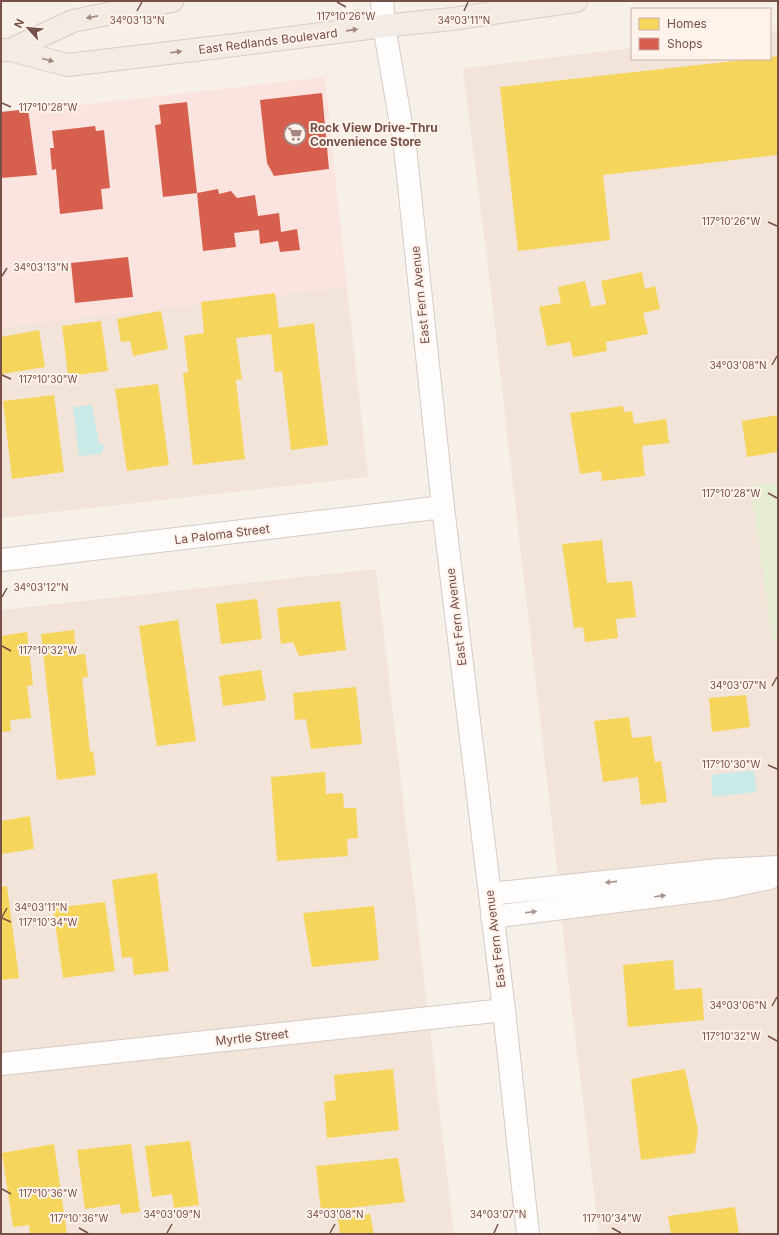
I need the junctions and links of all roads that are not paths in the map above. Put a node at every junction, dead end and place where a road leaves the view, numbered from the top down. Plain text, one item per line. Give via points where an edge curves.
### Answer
1 (366, 1) edge
2 (382, 1) edge
3 (576, 1) edge
4 (163, 2) edge
5 (384, 26) junction
6 (6, 50) edge
7 (443, 507) junction
8 (1, 560) edge
9 (778, 867) edge
10 (778, 876) edge
11 (490, 894) junction
12 (492, 917) junction
13 (504, 1010) junction
14 (1, 1064) edge
15 (528, 1234) edge

1 - 5 street
2 - 5 street, East Fern Avenue
3 - 5 main road, East Redlands Boulevard
4 -> 6 main road, East Redlands Boulevard via 73,21
6 -> 5 main road, East Redlands Boulevard via 68,65
5 - 7 street, East Fern Avenue via 405,147
7 - 8 street, La Paloma Street
7 - 11 street, East Fern Avenue
9 -> 11 street via 719,870
12 -> 10 street via 722,888
11 - 12 street, East Fern Avenue
12 - 13 street, East Fern Avenue
13 - 14 street, Myrtle Street
13 - 15 street, East Fern Avenue

